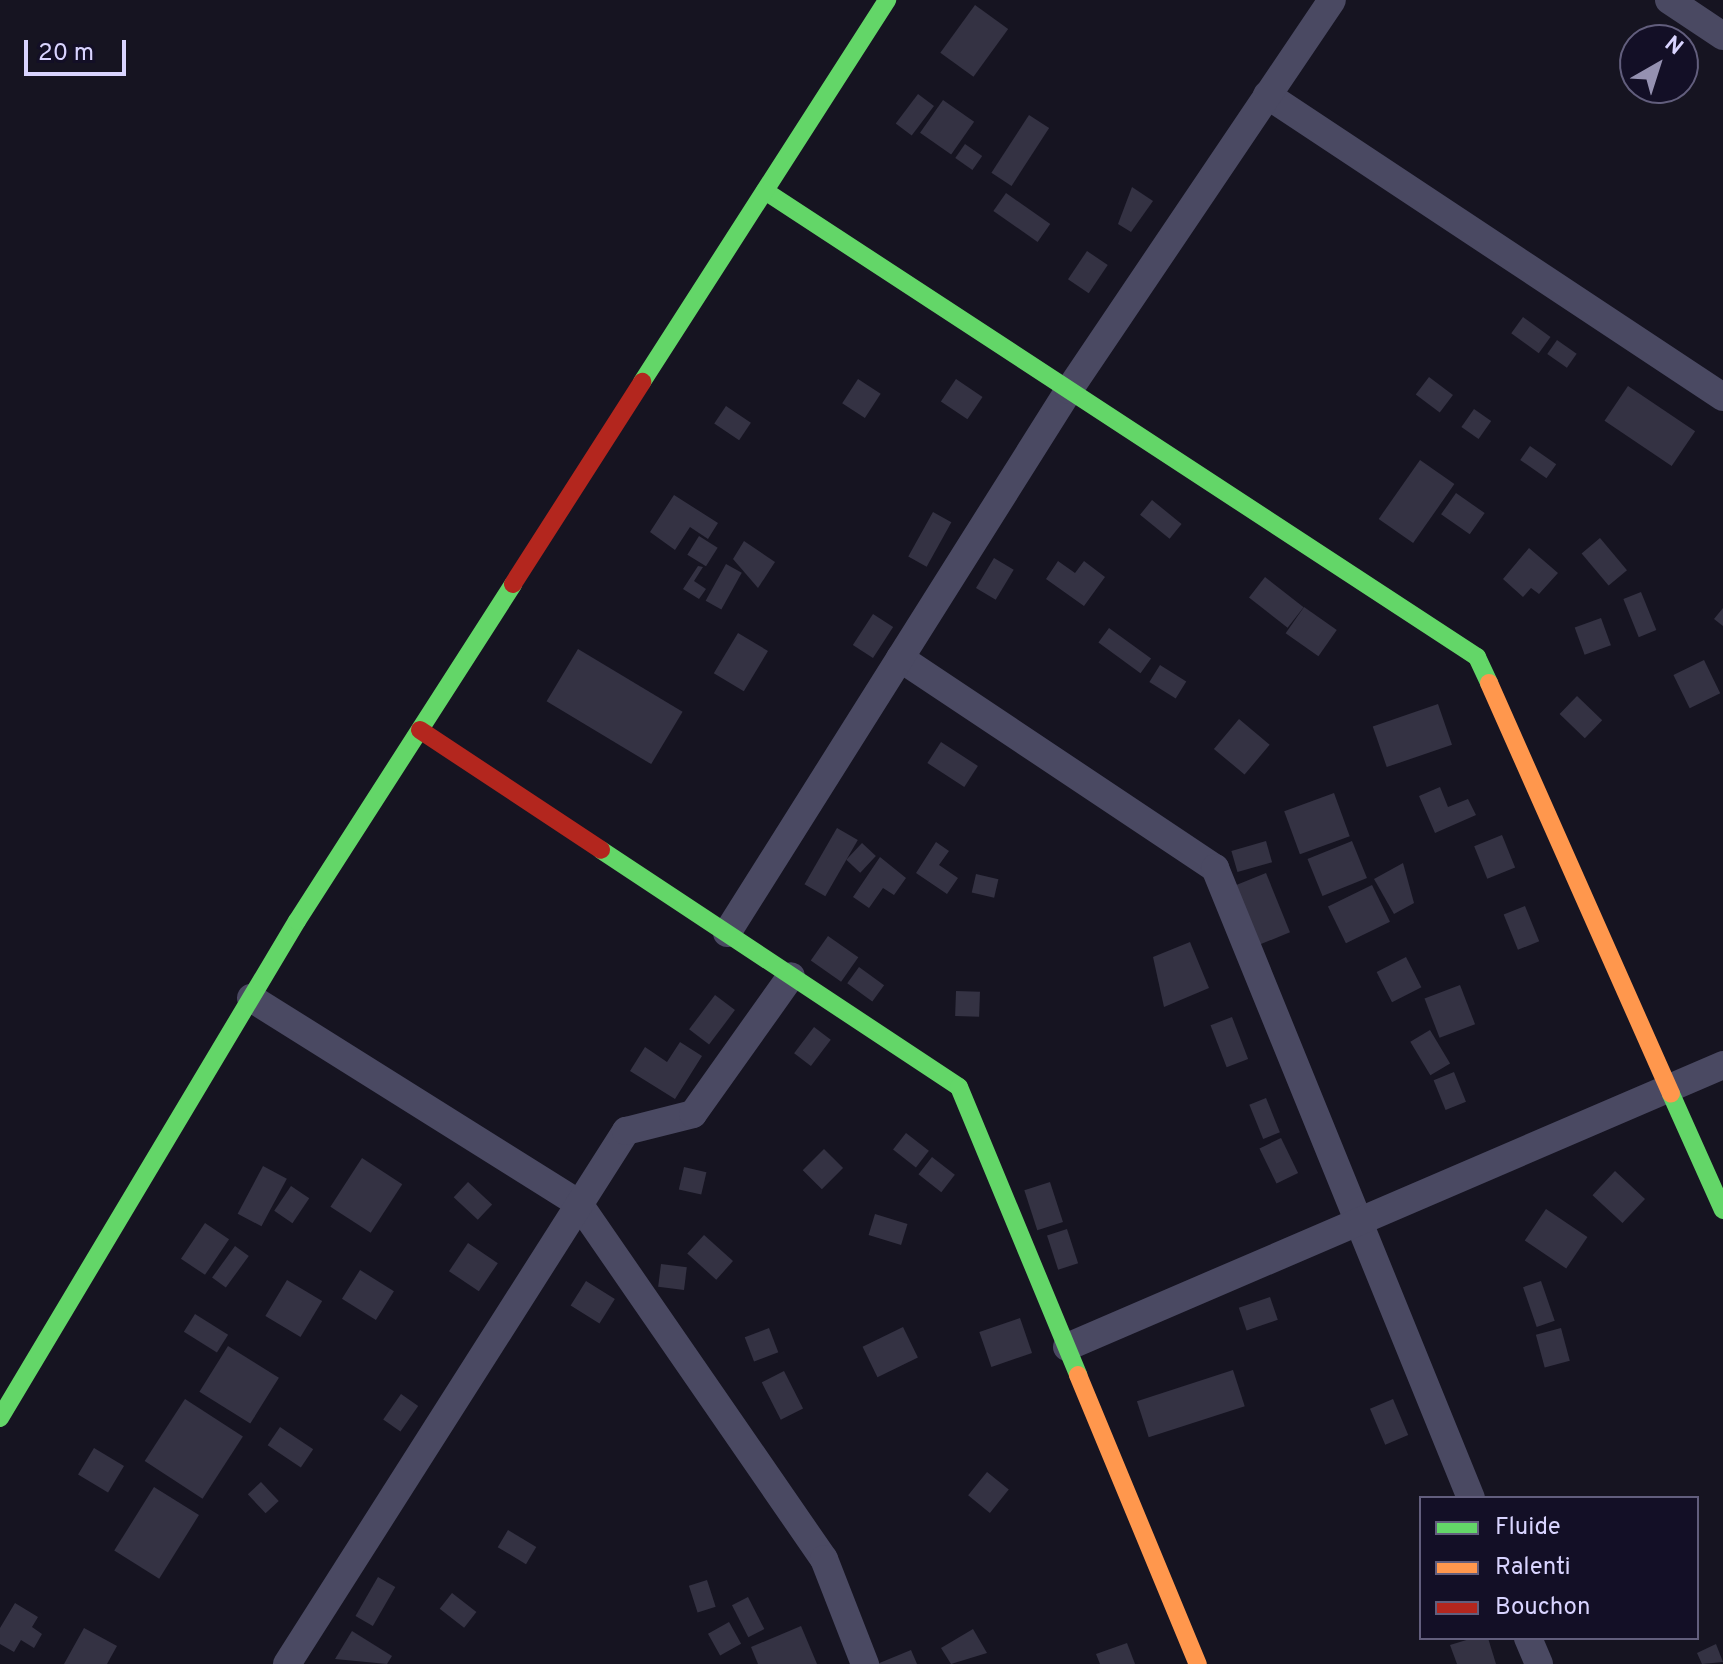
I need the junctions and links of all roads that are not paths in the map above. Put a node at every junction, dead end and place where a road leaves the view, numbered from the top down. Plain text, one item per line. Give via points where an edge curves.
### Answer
1 (887, 0) edge
2 (1332, 0) edge
3 (1669, 0) edge
4 (1723, 36) edge
5 (1267, 95) junction
6 (765, 191) junction
7 (1069, 390) junction
8 (1723, 397) edge
9 (900, 658) junction
10 (420, 730) junction
11 (727, 933) junction
12 (791, 976) junction
13 (251, 998) junction
14 (1723, 1065) edge
15 (1669, 1089) junction
16 (579, 1204) junction
17 (1723, 1210) edge
18 (1360, 1225) junction
19 (1067, 1347) junction
20 (0, 1418) edge
21 (1470, 1496) edge
22 (1529, 1640) edge
23 (287, 1664) edge
24 (865, 1664) edge
25 (1198, 1664) edge
26 (1539, 1664) edge

1 - 6 street
2 - 5 street
3 - 4 street
5 - 7 street
5 - 8 street
6 - 7 street
6 - 10 street
7 - 9 street
7 - 15 street via 1477,657
9 - 11 street
9 - 18 street via 1215,868
10 - 11 street
10 - 13 street
11 - 12 street
12 - 16 street via 693,1114 626,1131
12 - 19 street via 959,1087
13 - 16 street
13 - 20 street
14 - 15 street
15 - 17 street
15 - 18 street
16 - 23 street
16 - 24 street via 824,1559
18 - 19 street
18 - 21 street
19 - 25 street
22 - 26 street

